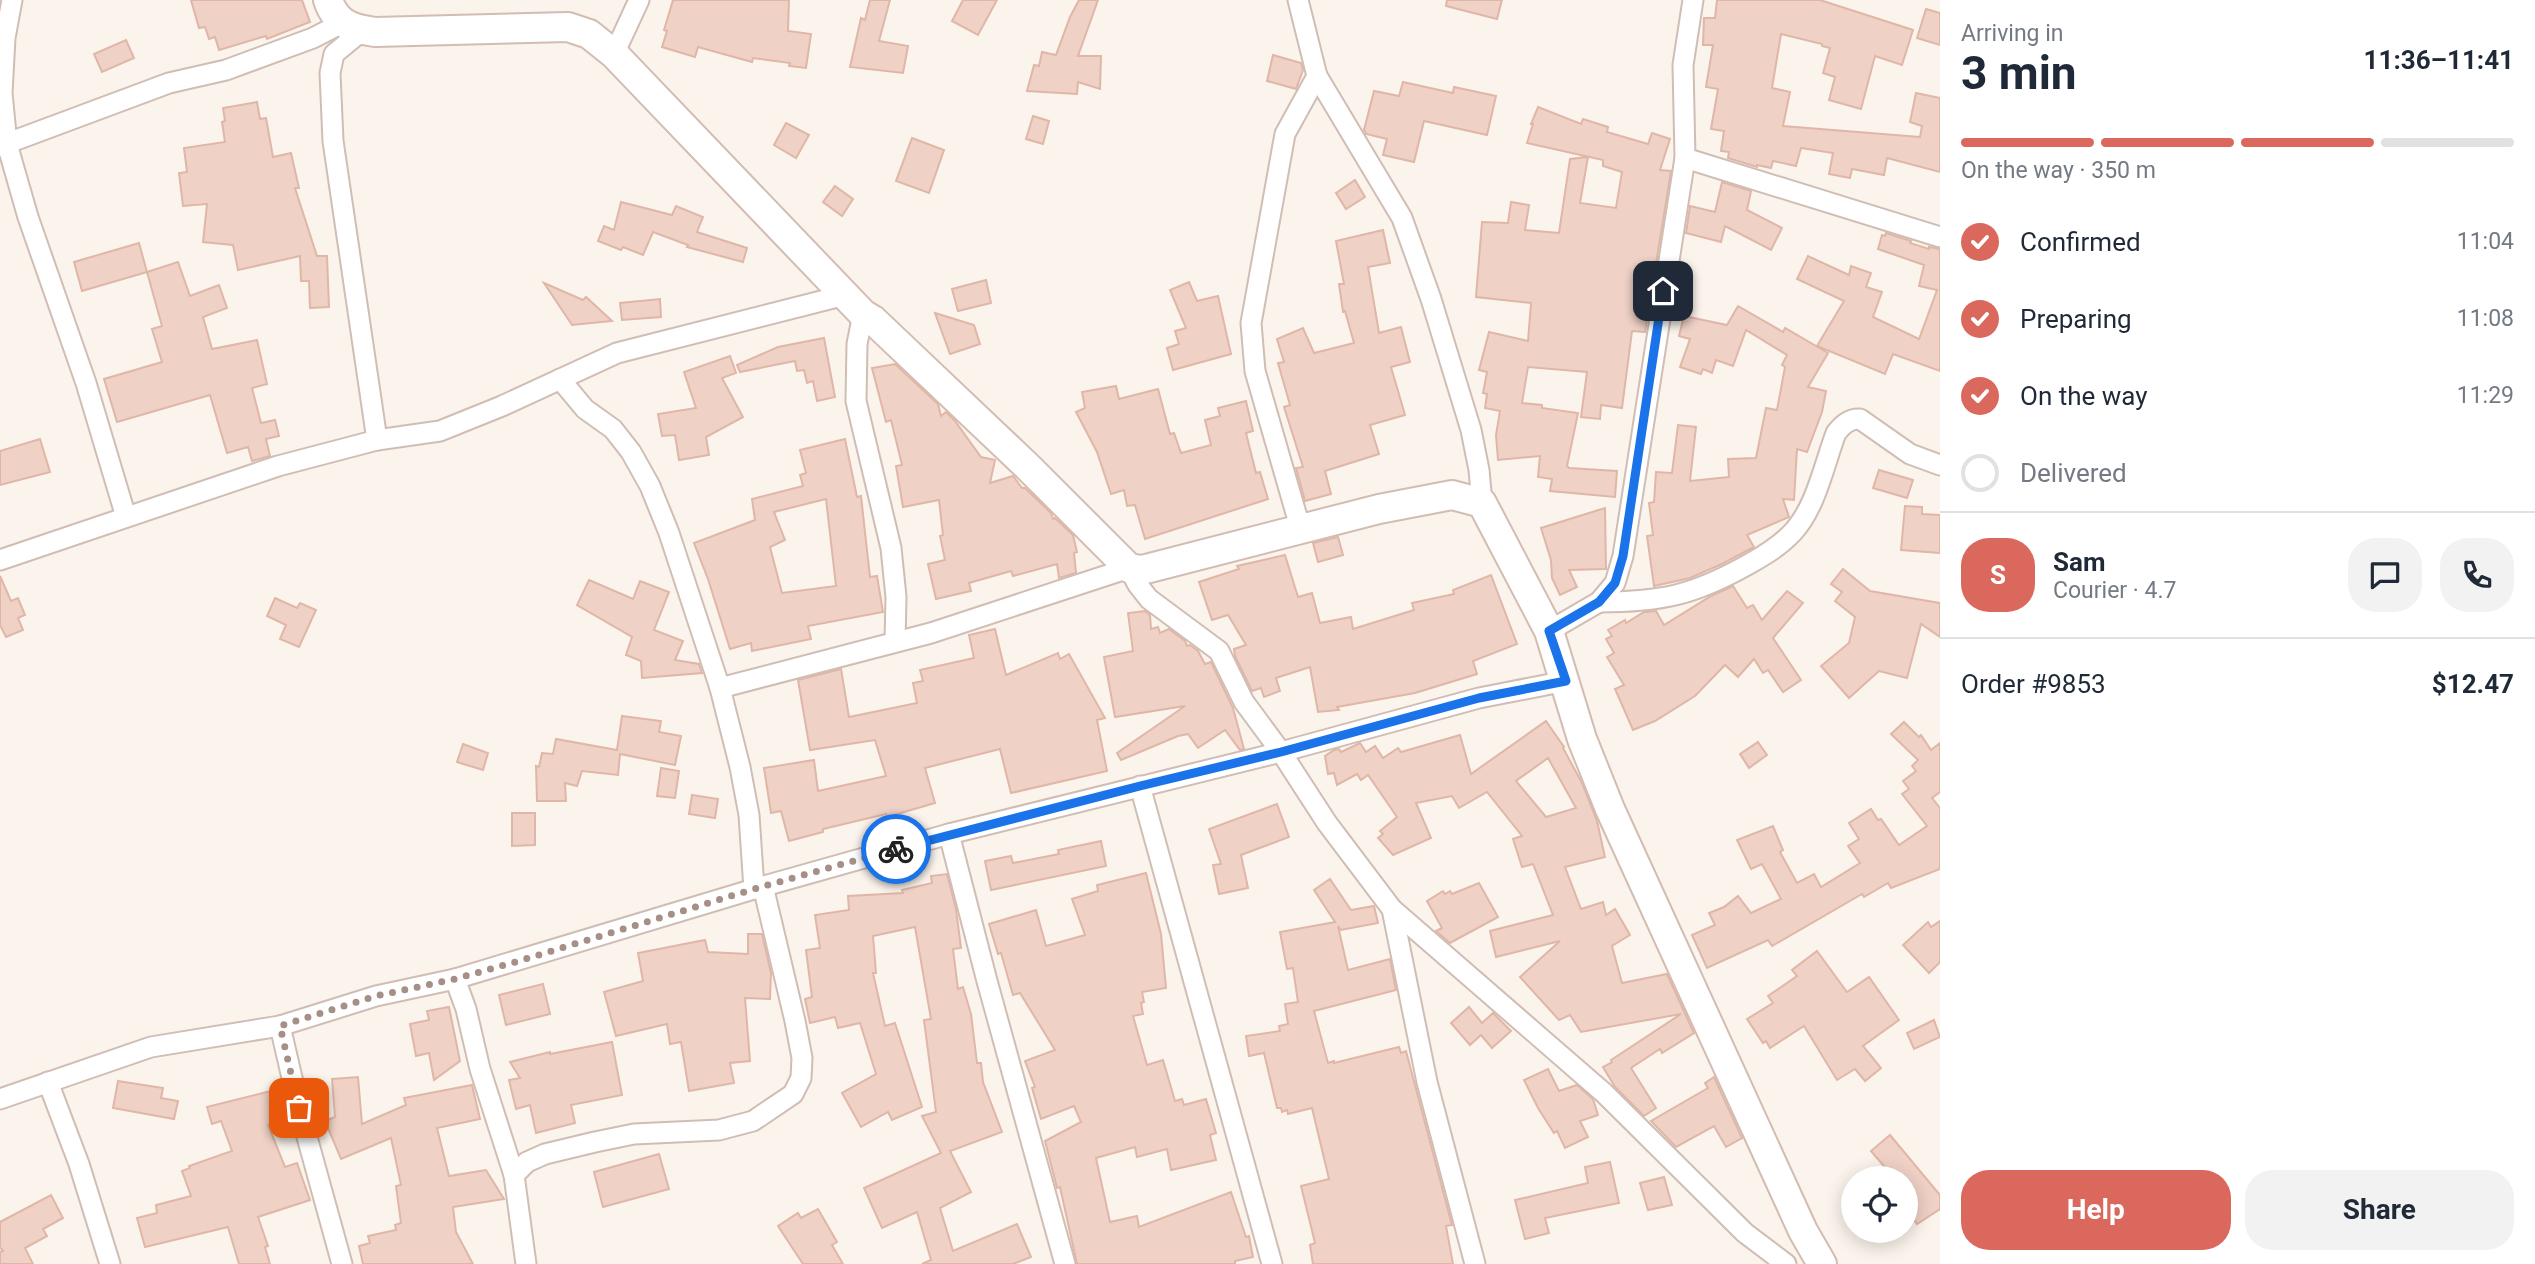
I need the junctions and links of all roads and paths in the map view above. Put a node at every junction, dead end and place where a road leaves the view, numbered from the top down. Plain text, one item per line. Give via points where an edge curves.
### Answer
1 (12, 0) edge
2 (639, 0) edge
3 (1298, 0) edge
4 (1693, 0) edge
5 (345, 18) edge
6 (614, 54) junction
7 (1317, 76) junction
8 (4, 145) edge
9 (1685, 158) junction
10 (1940, 237) edge
11 (854, 304) junction
12 (560, 379) junction
13 (377, 440) junction
14 (1940, 465) edge
15 (1482, 503) junction
16 (125, 517) junction
17 (1300, 527) junction
18 (0, 560) edge
19 (1129, 568) junction
20 (1599, 602) junction
21 (1549, 631) junction
22 (895, 642) junction
23 (1566, 681) junction
24 (720, 688) junction
25 (1281, 752) junction
26 (1140, 786) junction
27 (949, 834) junction
28 (758, 887) junction
29 (1392, 909) junction
30 (455, 979) junction
31 (280, 1026) junction
32 (48, 1082) junction
33 (0, 1099) edge
34 (514, 1175) junction
35 (110, 1264) edge
36 (342, 1264) edge
37 (526, 1264) edge
38 (1065, 1264) edge
39 (1272, 1264) edge
40 (1475, 1264) edge
41 (1786, 1264) edge
42 (1822, 1264) edge

1 - 8 street via 5,38
2 - 6 street
3 - 7 street
4 - 9 street via 1682,65
5 - 6 main road via 375,32 568,27 589,34
5 - 8 street via 313,38 226,69 169,83
5 - 13 street via 330,72 333,141
6 - 11 main road
7 - 15 street via 1402,218 1471,430
7 - 17 street via 1285,134 1251,323 1255,372
8 - 16 street via 86,383
9 - 10 street
9 - 20 street via 1623,556 1615,583
11 - 12 street via 617,353
11 - 19 main road
11 - 22 street via 856,401 891,548
12 - 13 street via 440,431
12 - 24 street via 585,409 612,429 650,486
13 - 16 street via 278,466
14 - 20 street via 1910,454 1854,418 1836,433 1794,531 1770,552 1688,593 1643,602
15 - 17 main road via 1452,495
15 - 21 main road
16 - 18 street
17 - 19 main road via 1142,570
19 - 22 street
19 - 25 street via 1149,599 1219,651 1244,702
20 - 21 street
21 - 23 main road
22 - 24 street
23 - 25 street via 1479,698
23 - 42 main road via 1582,739 1610,810
24 - 28 street via 740,767
25 - 26 street
25 - 29 street
26 - 27 street
26 - 39 street
27 - 28 street
27 - 38 street
28 - 30 street
28 - 34 street via 796,1021 802,1058 801,1078 793,1094 753,1121 719,1130 634,1134 595,1142 545,1154
29 - 40 street via 1427,1082
29 - 41 street via 1604,1093 1745,1233
30 - 31 street via 376,996
30 - 34 street
31 - 32 street via 151,1047
31 - 36 street
32 - 33 street
32 - 35 street
34 - 37 street

